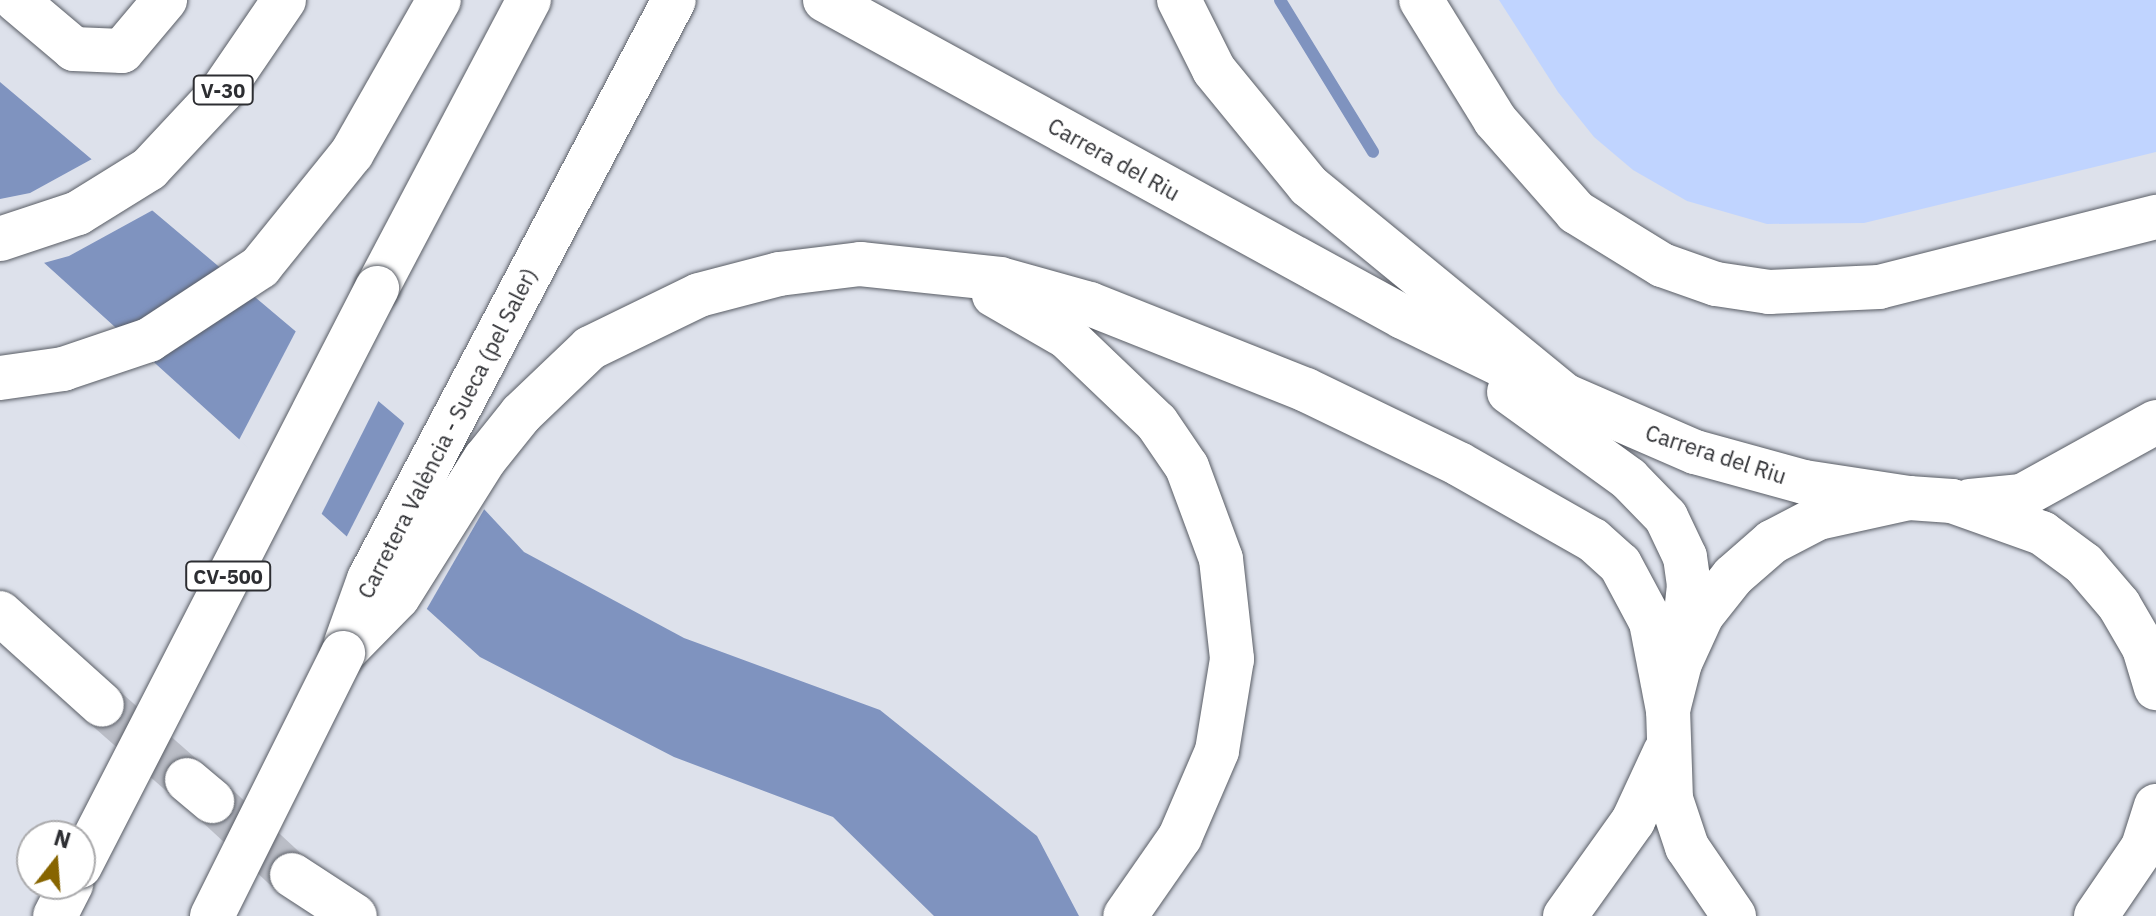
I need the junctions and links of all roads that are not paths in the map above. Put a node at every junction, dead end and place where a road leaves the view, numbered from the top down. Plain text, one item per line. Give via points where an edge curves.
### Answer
1 (16, 0) edge
2 (165, 0) edge
3 (284, 0) edge
4 (439, 0) edge
5 (529, 0) edge
6 (674, 0) edge
7 (825, 0) edge
8 (1179, 0) edge
9 (1421, 0) edge
10 (2156, 217) edge
11 (0, 239) edge
12 (904, 267) junction
13 (1403, 317) junction
14 (0, 378) edge
15 (1566, 396) junction
16 (2156, 422) edge
17 (1931, 500) junction
18 (0, 613) edge
19 (343, 653) junction
20 (1680, 663) junction
21 (2156, 688) edge
22 (102, 705) tunnel mouth
23 (1667, 730) junction
24 (2156, 806) edge
25 (96, 835) edge
26 (1127, 913) edge
27 (212, 916) edge
28 (1565, 916) edge
29 (1734, 916) edge
30 (2096, 916) edge

1 - 2 main road via 74,49 122,51
3 - 11 main road, V-30 via 222,91 149,169 78,213
4 - 14 main road via 352,153 260,267 149,340 63,369
5 - 25 main road, CV-500, bridge
6 - 19 main road, Carretera València - Sueca (pel Saler) via 369,579
7 - 13 main road, Carrera del Riu
8 - 15 main road via 1214,70 1309,186
9 - 10 main road via 1495,120 1576,212 1662,265 1716,284 1795,293 1879,287
12 - 19 main road via 860,264 779,274 665,307 590,348 521,414 485,459 398,597
12 - 23 main road via 1000,279 1191,342 1348,410 1567,524 1620,564 1637,591 1655,636
12 - 26 main road via 1021,307 1067,337 1157,423 1187,467 1207,514 1229,606 1228,700 1202,794 1159,874
13 - 15 main road, Carrera del Riu
13 - 20 main road, Carrera del Riu via 1586,446 1666,517 1685,557 1689,585
15 - 17 main road, Carrera del Riu via 1695,452 1804,482
16 - 17 main road via 2022,496
17 - 20 main road via 1818,518 1772,542 1733,576 1702,615
17 - 21 main road via 2042,533 2084,564 2131,626
18 - 22 main road
19 - 27 main road, Carretera València - Sueca (pel Saler), bridge
20 - 23 main road
23 - 28 main road via 1633,821
23 - 29 main road via 1671,799 1687,847
24 - 30 main road via 2143,847

